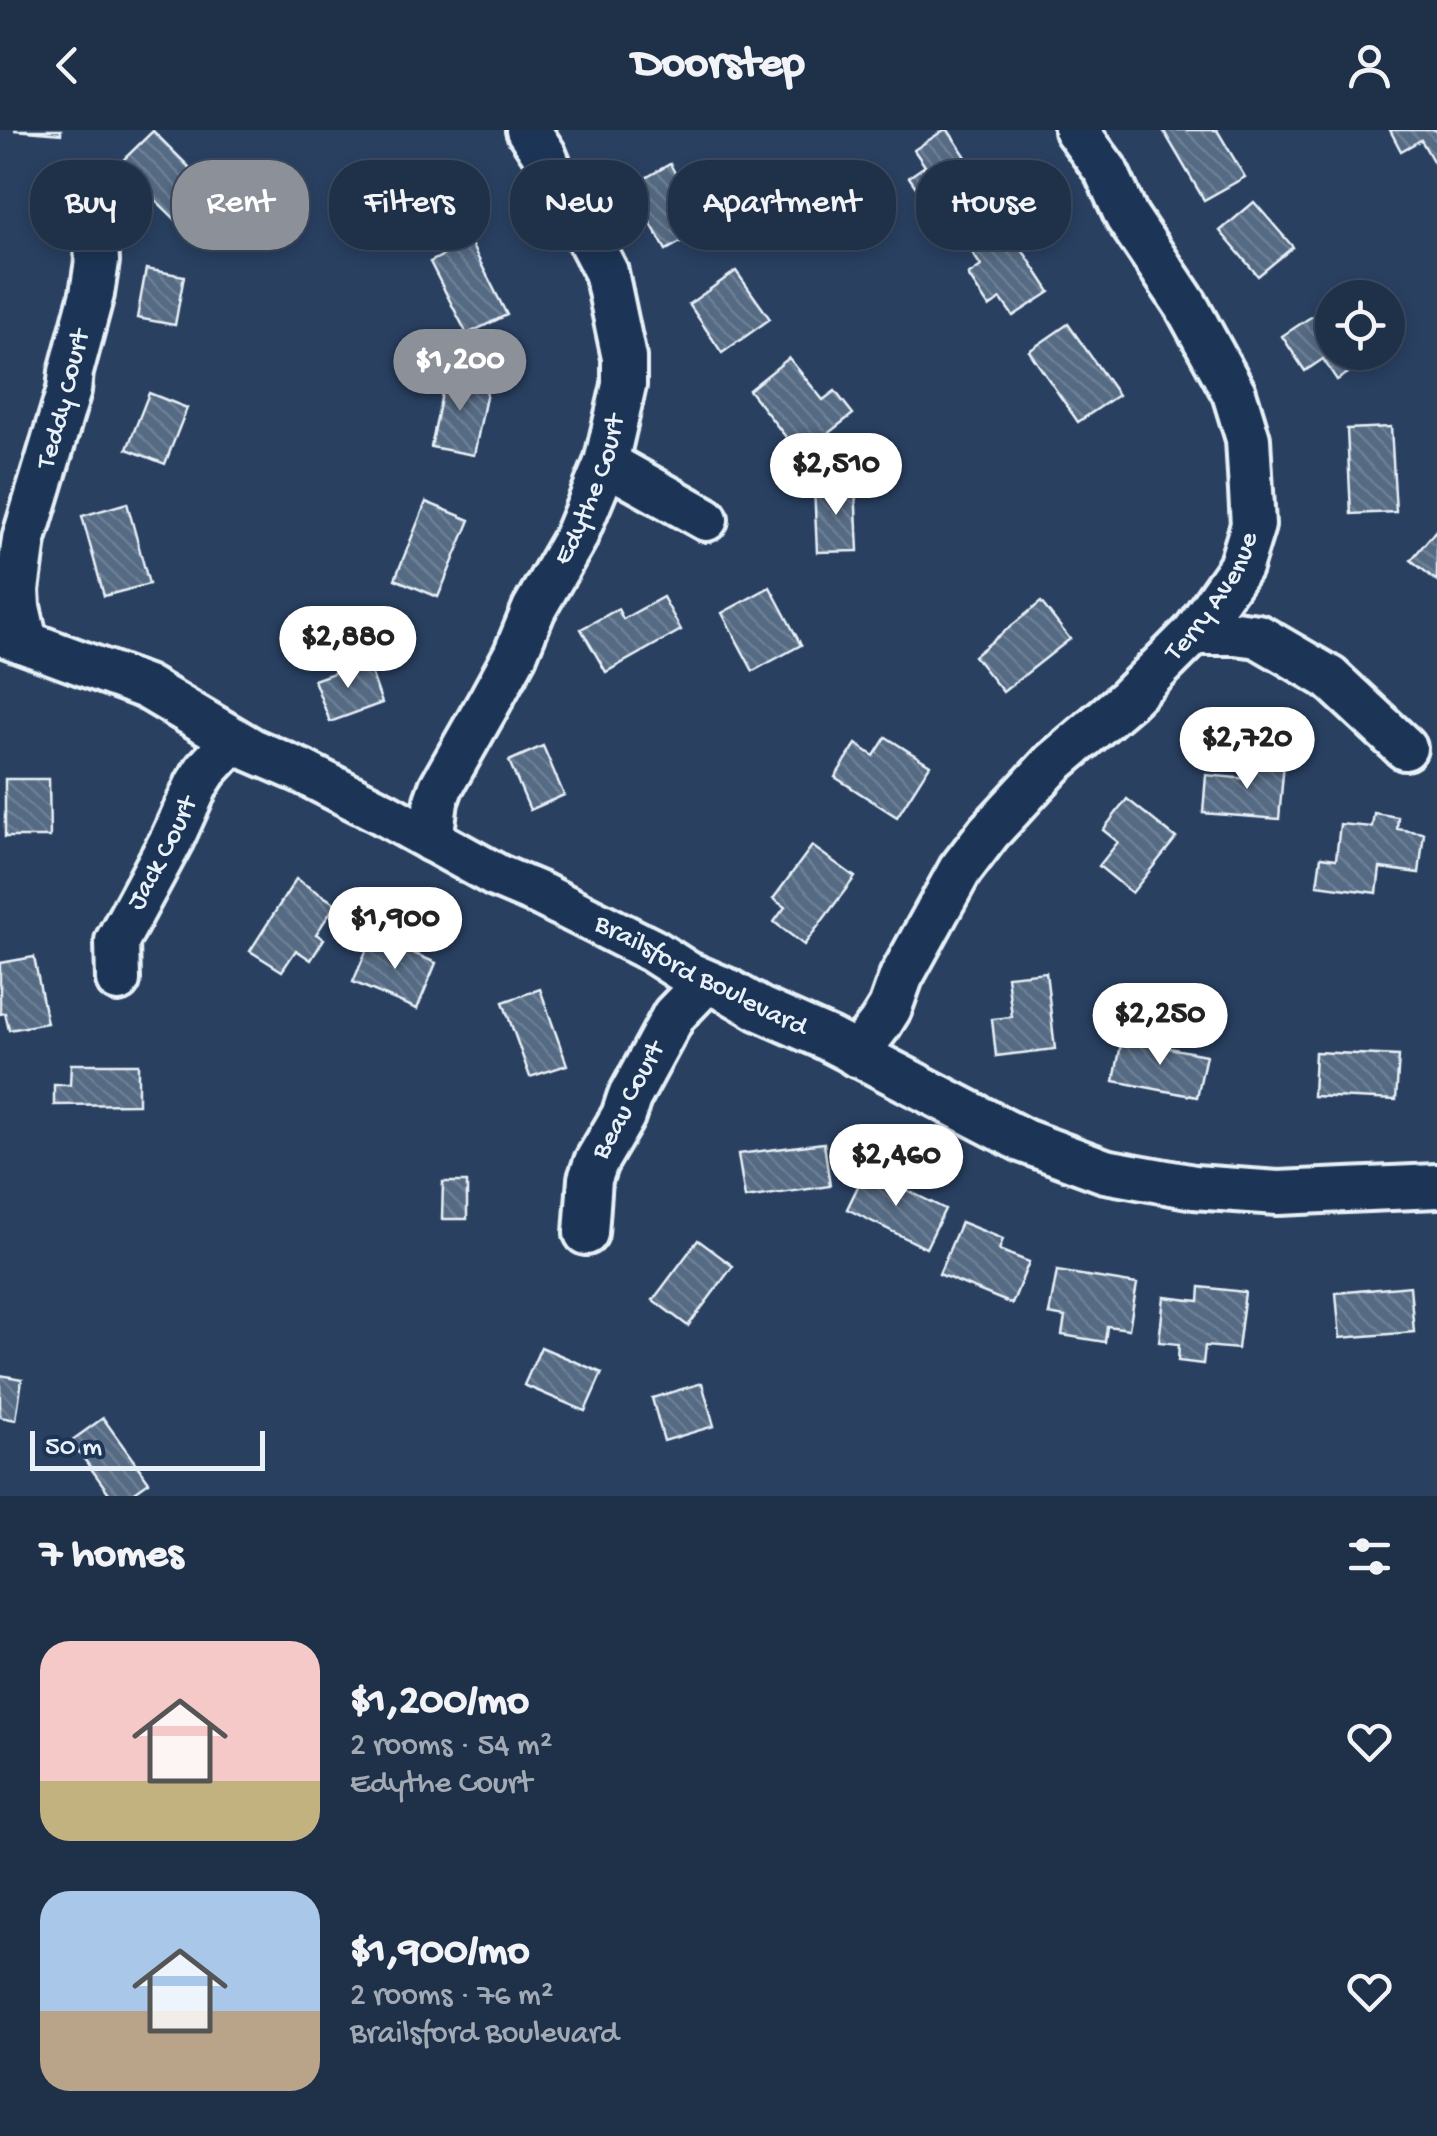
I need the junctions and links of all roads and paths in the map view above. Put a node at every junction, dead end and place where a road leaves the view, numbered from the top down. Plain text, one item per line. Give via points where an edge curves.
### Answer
1 (528, 130) edge
2 (1076, 130) edge
3 (96, 250) edge
4 (606, 463) junction
5 (706, 519) dead end
6 (1194, 633) junction
7 (13, 638) edge
8 (234, 740) junction
9 (1406, 748) dead end
10 (430, 840) junction
11 (118, 980) dead end
12 (706, 982) junction
13 (856, 1055) junction
14 (1437, 1186) edge
15 (586, 1233) dead end

1 - 4 street, Edythe Court via 606,272 624,386
2 - 6 street, Terry Avenue via 1186,305 1234,392 1248,439 1253,525 1240,567
3 - 7 street, Teddy Court via 69,390 24,539
4 - 5 street
4 - 10 street, Edythe Court via 575,538 441,787
6 - 9 street via 1258,636 1330,678
6 - 13 street, Terry Avenue via 989,832 960,870 900,977 890,1008
7 - 8 street, Brailsford Boulevard via 146,687
8 - 10 street, Brailsford Boulevard
8 - 11 street, Jack Court via 197,784 118,941
10 - 12 street, Brailsford Boulevard
12 - 13 street, Brailsford Boulevard
12 - 15 street, Beau Court via 674,1015 596,1162
13 - 14 street, Brailsford Boulevard via 1024,1141 1104,1171 1278,1193

